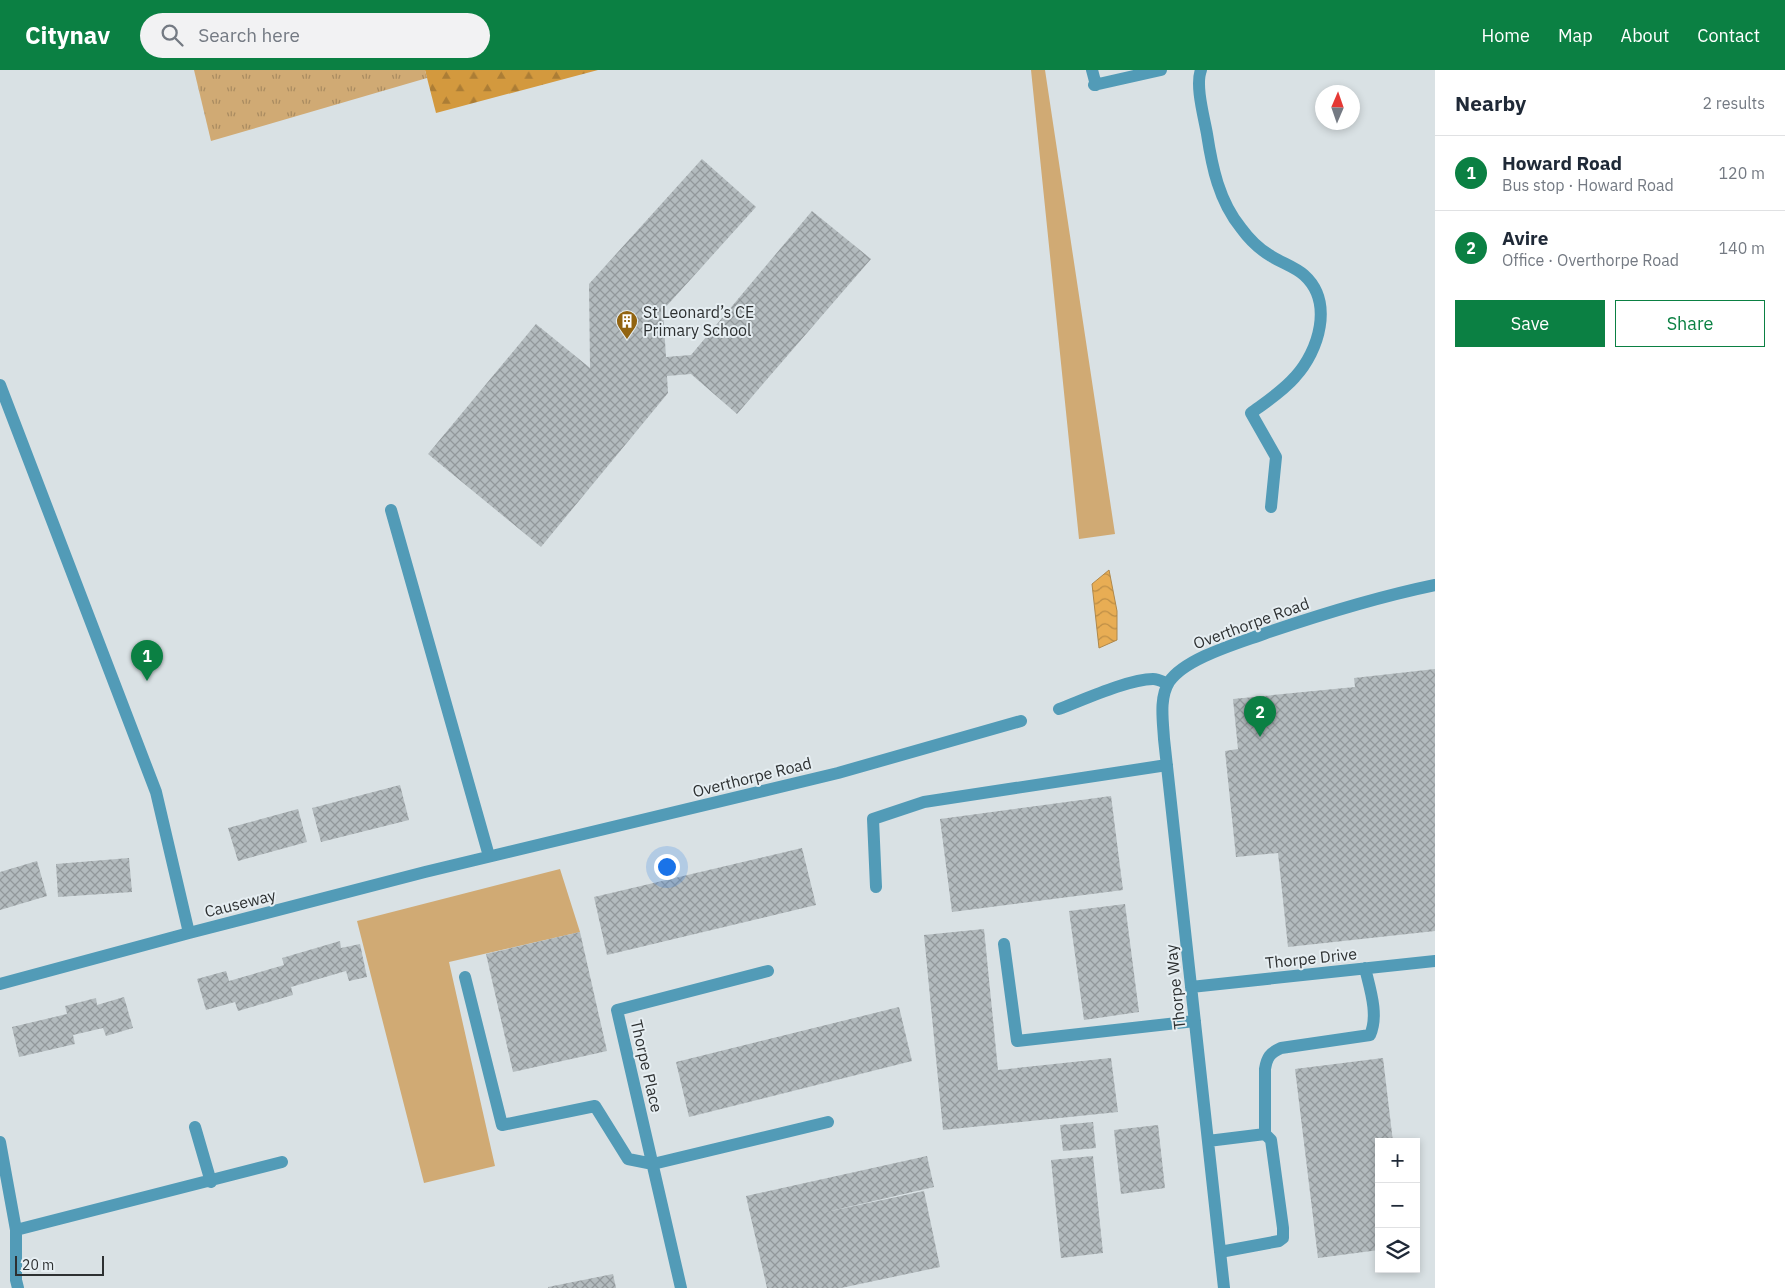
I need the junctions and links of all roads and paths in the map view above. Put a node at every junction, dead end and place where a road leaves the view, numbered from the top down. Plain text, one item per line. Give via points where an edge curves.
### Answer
1 (1092, 70) edge
2 (1160, 70) edge
3 (1201, 70) edge
4 (0, 385) edge
5 (1271, 507) dead end
6 (391, 510) dead end
7 (1435, 585) edge
8 (1168, 684) junction
9 (1059, 709) dead end
10 (1021, 721) dead end
11 (1167, 765) junction
12 (489, 856) junction
13 (876, 887) dead end
14 (189, 933) junction
15 (1004, 944) dead end
16 (1435, 960) edge
17 (1365, 968) junction
18 (768, 971) dead end
19 (465, 977) dead end
20 (0, 984) edge
21 (1191, 987) junction
22 (1195, 1021) junction
23 (828, 1122) dead end
24 (195, 1127) dead end
25 (1265, 1134) junction
26 (1208, 1141) junction
27 (0, 1142) edge
28 (282, 1162) dead end
29 (653, 1164) junction
30 (211, 1182) junction
31 (16, 1230) junction
32 (1220, 1252) junction
33 (18, 1288) edge
34 (681, 1288) edge
35 (1224, 1288) edge

1 - 2 street via 1095,85
3 - 5 street via 1200,91 1212,167 1228,210 1252,241 1269,255 1302,273 1314,285 1320,304 1319,331 1305,365 1251,413 1276,458
4 - 14 street via 156,792
6 - 12 street
7 - 8 street, Overthorpe Road via 1329,612 1248,640 1190,664
8 - 9 street via 1152,679 1129,684
8 - 11 street, Thorpe Way via 1163,706
10 - 12 street, Overthorpe Road via 838,773
11 - 13 street via 924,802 873,820
11 - 21 street, Thorpe Way
12 - 14 street, Causeway
14 - 20 street, Causeway
15 - 22 street via 1017,1041
16 - 17 street, Thorpe Drive
17 - 21 street, Thorpe Drive
17 - 25 street via 1373,1019 1370,1035 1272,1052 1264,1069
18 - 29 street, Thorpe Place via 617,1010
19 - 29 street via 502,1125 595,1106 628,1159
21 - 22 street, Thorpe Way
22 - 26 street, Thorpe Way
23 - 29 street
24 - 30 street
25 - 26 street
25 - 32 street via 1272,1140 1283,1238
26 - 32 street, Thorpe Way
27 - 31 street
28 - 30 street
29 - 34 street, Thorpe Place
30 - 31 street
31 - 33 street
32 - 35 street, Thorpe Way

